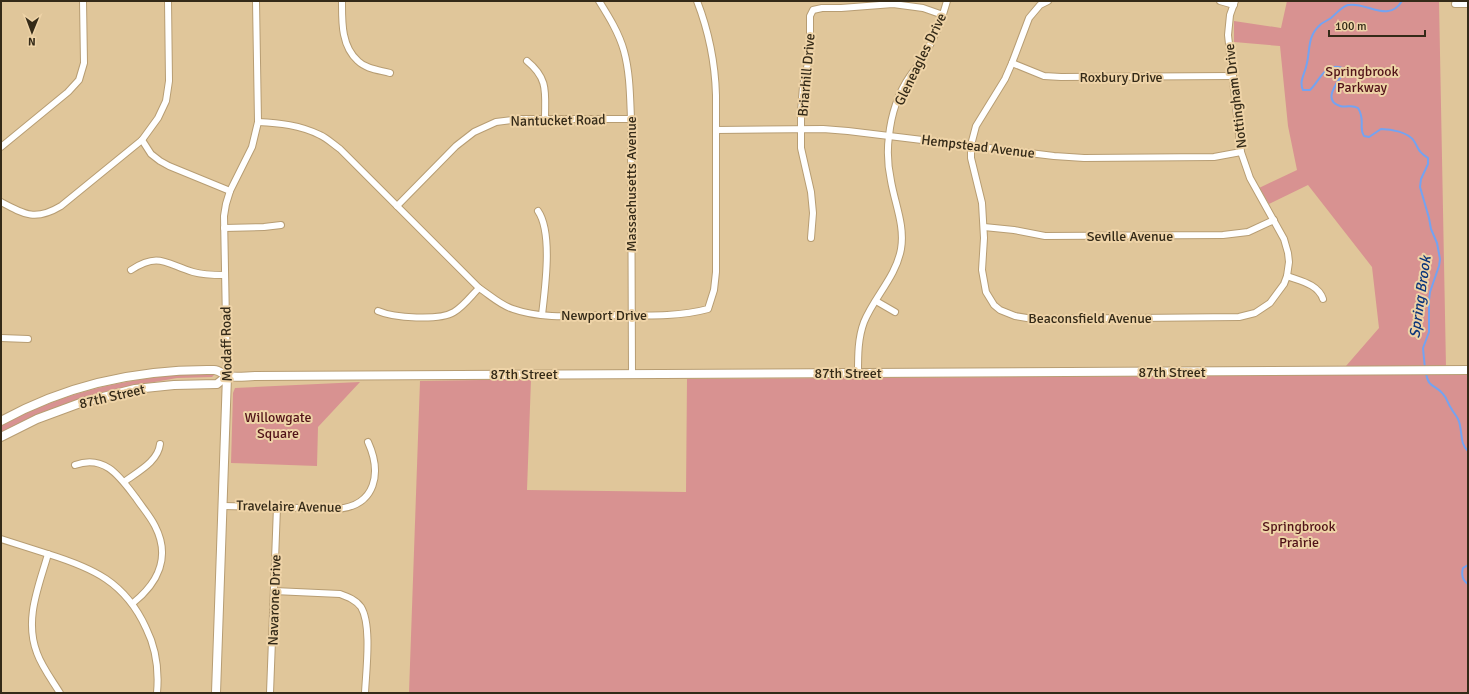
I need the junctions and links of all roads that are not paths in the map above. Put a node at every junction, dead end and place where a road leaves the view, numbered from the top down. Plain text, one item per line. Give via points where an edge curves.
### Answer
1 (83, 1) edge
2 (168, 1) edge
3 (256, 1) edge
4 (342, 1) edge
5 (599, 1) edge
6 (697, 1) edge
7 (947, 1) edge
8 (1048, 1) edge
9 (1220, 1) edge
10 (1234, 3) edge
11 (1455, 4) dead end
12 (1468, 4) edge
13 (943, 15) junction
14 (526, 61) dead end
15 (1012, 64) junction
16 (390, 73) dead end
17 (1233, 76) junction
18 (545, 119) junction
19 (631, 119) junction
20 (258, 122) junction
21 (716, 130) junction
22 (802, 130) junction
23 (888, 135) junction
24 (142, 140) junction
25 (971, 145) junction
26 (1, 147) edge
27 (1241, 152) junction
28 (230, 192) junction
29 (1, 202) edge
30 (397, 206) junction
31 (538, 211) dead end
32 (1274, 220) junction
33 (281, 225) dead end
34 (984, 227) junction
35 (224, 228) junction
36 (811, 238) dead end
37 (131, 270) dead end
38 (224, 275) junction
39 (1287, 276) junction
40 (479, 288) junction
41 (1323, 299) dead end
42 (876, 301) junction
43 (378, 311) dead end
44 (895, 312) dead end
45 (542, 315) junction
46 (632, 315) junction
47 (1, 338) edge
48 (28, 339) dead end
49 (1468, 370) edge
50 (858, 373) junction
51 (632, 374) junction
52 (227, 376) junction
53 (1, 421) edge
54 (1, 437) edge
55 (368, 442) dead end
56 (160, 444) dead end
57 (74, 465) dead end
58 (124, 482) junction
59 (223, 506) junction
60 (277, 507) junction
61 (1, 539) edge
62 (48, 554) junction
63 (274, 591) junction
64 (133, 603) junction
65 (60, 693) edge
66 (157, 693) edge
67 (216, 693) edge
68 (270, 693) edge
69 (365, 693) edge

1 - 26 street via 84,63 79,80
2 - 24 street via 169,81 166,101 158,118
3 - 20 street, Modaff Road
4 - 16 street via 342,29 349,48 358,61 370,68
5 - 19 street, Massachusetts Avenue via 612,22 624,51 630,84
6 - 21 street, Newport Drive via 715,68
7 - 13 street, Gleneagles Drive
8 - 15 street, Beaconsfield Avenue via 1040,5 1029,18
9 - 10 street
10 - 17 street, Nottingham Drive via 1228,35
11 - 12 street
13 - 22 street, Briarhill Drive via 923,8 893,4 813,10 810,16 810,54 801,101
13 - 23 street, Gleneagles Drive via 924,56 901,92
14 - 18 street via 535,68 542,80
15 - 17 street, Roxbury Drive via 1044,76 1056,77
15 - 25 street, Beaconsfield Avenue via 976,126
17 - 27 street, Nottingham Drive
18 - 19 street, Nantucket Road
18 - 30 street, Nantucket Road via 496,122 474,132 456,146
19 - 46 street, Massachusetts Avenue
20 - 28 street, Modaff Road via 252,147
20 - 30 street, Newport Drive via 301,127 320,135 340,149
21 - 22 street, Hempstead Avenue
21 - 46 street, Newport Drive via 716,272 708,309 678,315
22 - 23 street, Hempstead Avenue
22 - 36 street via 802,148 812,192
23 - 25 street, Hempstead Avenue
23 - 42 street, Gleneagles Drive via 891,182 900,217 901,249 890,279
24 - 28 street via 151,154 160,161
24 - 29 street via 49,214 21,213
25 - 27 street, Hempstead Avenue via 1084,158 1214,157
25 - 34 street, Beaconsfield Avenue via 971,158 982,203
27 - 32 street, Nottingham Drive via 1250,178
28 - 35 street, Modaff Road
30 - 40 street, Newport Drive
31 - 45 street via 543,222 546,242
32 - 34 street, Seville Avenue via 1248,232 1223,235 1045,236
32 - 39 street, Nottingham Drive via 1288,253
33 - 35 street
34 - 39 street, Beaconsfield Avenue via 982,270 986,292 994,306 1008,314 1023,318 1243,316 1255,313 1270,303 1280,291
35 - 38 street, Modaff Road
37 - 38 street via 145,262 160,260 201,274
38 - 52 street, Modaff Road
39 - 41 street via 1319,290
40 - 43 street via 460,307 445,316 401,317
40 - 45 street, Newport Drive via 512,309
42 - 44 street
42 - 50 street, Gleneagles Drive via 865,321 859,341
45 - 46 street, Newport Drive
46 - 51 street, Massachusetts Avenue
47 - 48 street
49 - 50 street, 87th Street
50 - 51 street, 87th Street
51 - 52 street, 87th Street
52 - 53 street, 87th Street via 217,370 192,370 116,379 63,394 28,407
52 - 54 street, 87th Street via 217,384 142,388 83,402 37,419
52 - 59 street, Modaff Road
55 - 60 street, Travelaire Avenue via 375,461 374,478 370,491 358,504 338,509
56 - 58 street via 160,450 154,459
57 - 58 street via 86,462 104,465
58 - 64 street via 153,521 162,545 158,575 146,592
59 - 60 street, Travelaire Avenue
59 - 67 street, Modaff Road
60 - 63 street, Navarone Drive
61 - 62 street
62 - 64 street via 98,573
62 - 65 street via 35,597 32,627 37,653
63 - 68 street, Navarone Drive
63 - 69 street via 340,594 351,598 360,606 367,630
64 - 66 street via 152,642 157,669

